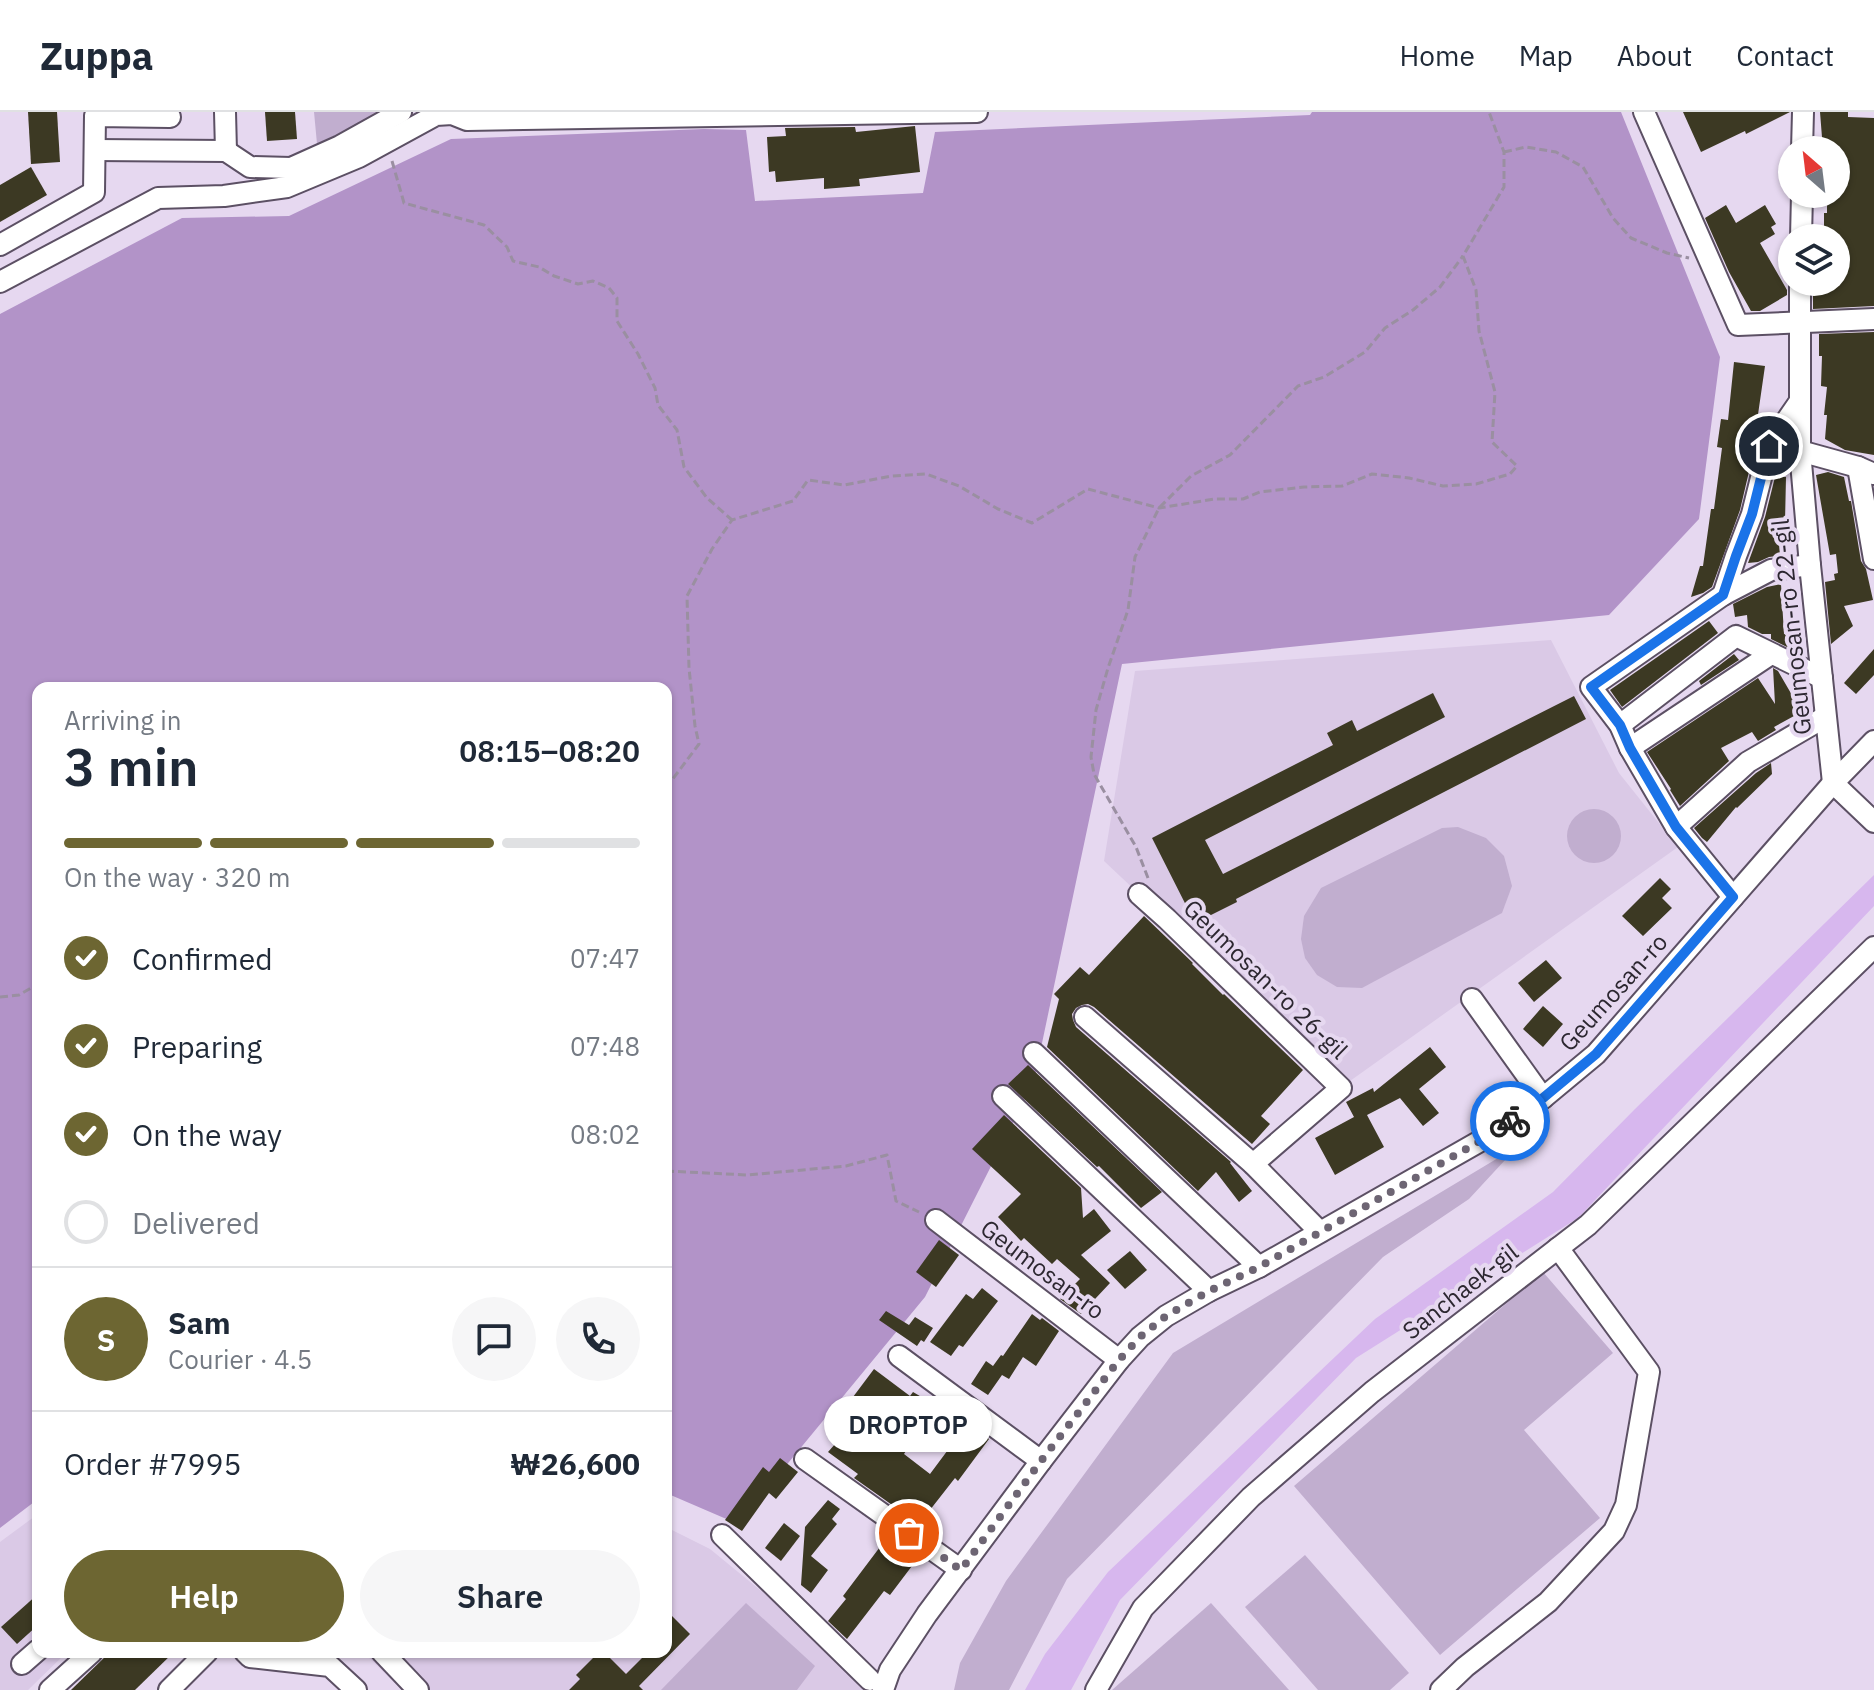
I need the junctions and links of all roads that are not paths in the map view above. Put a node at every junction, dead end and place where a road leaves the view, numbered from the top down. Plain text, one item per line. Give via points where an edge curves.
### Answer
1 (225, 112) edge
2 (401, 112) edge
3 (977, 112) edge
4 (1644, 112) edge
5 (1803, 112) edge
6 (849, 113) edge
7 (467, 116) edge
8 (170, 117) dead end
9 (1802, 136) edge
10 (95, 150) junction
11 (226, 151) junction
12 (0, 245) edge
13 (0, 282) edge
14 (1800, 296) edge
15 (1874, 319) edge
16 (1800, 322) junction
17 (1800, 401) junction
18 (1800, 451) junction
19 (1866, 470) edge
20 (1874, 559) edge
21 (1810, 565) junction
22 (1723, 595) junction
23 (1771, 654) junction
24 (1822, 678) junction
25 (1825, 717) junction
26 (1620, 725) junction
27 (1874, 741) edge
28 (1630, 748) junction
29 (1833, 783) junction
30 (1874, 822) edge
31 (1676, 827) junction
32 (1146, 892) road end
33 (1733, 897) junction
34 (1874, 947) edge
35 (1472, 999) dead end
36 (1085, 1017) dead end
37 (1034, 1053) dead end
38 (1003, 1096) dead end
39 (1543, 1098) junction
40 (1253, 1164) junction
41 (936, 1220) road end
42 (1320, 1232) junction
43 (1558, 1248) junction
44 (1259, 1267) junction
45 (1209, 1291) junction
46 (899, 1356) dead end
47 (1119, 1360) junction
48 (805, 1459) dead end
49 (1041, 1461) junction
50 (722, 1535) dead end
51 (961, 1570) junction
52 (85, 1658) edge
53 (201, 1658) edge
54 (259, 1658) edge
55 (388, 1658) edge
56 (872, 1687) edge
57 (50, 1690) edge
58 (169, 1690) edge
59 (356, 1690) edge
60 (418, 1690) edge
61 (1096, 1690) edge
62 (1441, 1690) edge

1 - 11 street
2 - 11 street via 291,168 250,167
3 - 6 street
4 - 16 street via 1738,325
5 - 9 street
6 - 7 street
7 - 13 street via 436,115 359,157 287,187 158,198
8 - 10 street via 95,116
10 - 11 street
10 - 12 street via 94,192
14 - 16 street, Geumosan-ro 22-gil
15 - 16 street
16 - 17 street, Geumosan-ro 22-gil
17 - 18 street, Geumosan-ro 22-gil
17 - 22 street via 1769,446
18 - 19 street
18 - 21 street, Geumosan-ro 22-gil
19 - 20 street
21 - 22 street via 1771,570
21 - 24 street, Geumosan-ro 22-gil
22 - 26 street via 1591,687
23 - 24 street
23 - 26 street via 1736,636
23 - 28 street
24 - 25 street, Geumosan-ro 22-gil
25 - 29 street, Geumosan-ro 22-gil
25 - 31 street via 1748,762
26 - 28 street
27 - 29 street, Geumosan-ro
28 - 31 street
29 - 30 street
29 - 33 street, Geumosan-ro
31 - 33 street
32 - 40 street, Geumosan-ro 26-gil via 1341,1088
33 - 39 street, Geumosan-ro via 1596,1054
34 - 43 street, Sanchaek-gil via 1588,1225
35 - 39 street
36 - 40 street
37 - 44 street
38 - 45 street
39 - 42 street, Geumosan-ro via 1489,1136
40 - 42 street
41 - 47 street, Geumosan-ro
42 - 44 street, Geumosan-ro
43 - 61 street, Sanchaek-gil via 1372,1392 1251,1497 1143,1608
43 - 62 street via 1649,1372 1626,1505 1614,1531 1548,1602
44 - 45 street, Geumosan-ro
45 - 47 street, Geumosan-ro via 1166,1316
46 - 49 street
47 - 49 street, Geumosan-ro
48 - 51 street
49 - 51 street, Geumosan-ro
50 - 56 street
51 - 56 street, Geumosan-ro
52 - 57 street
53 - 58 street
54 - 59 street via 330,1666
55 - 60 street

